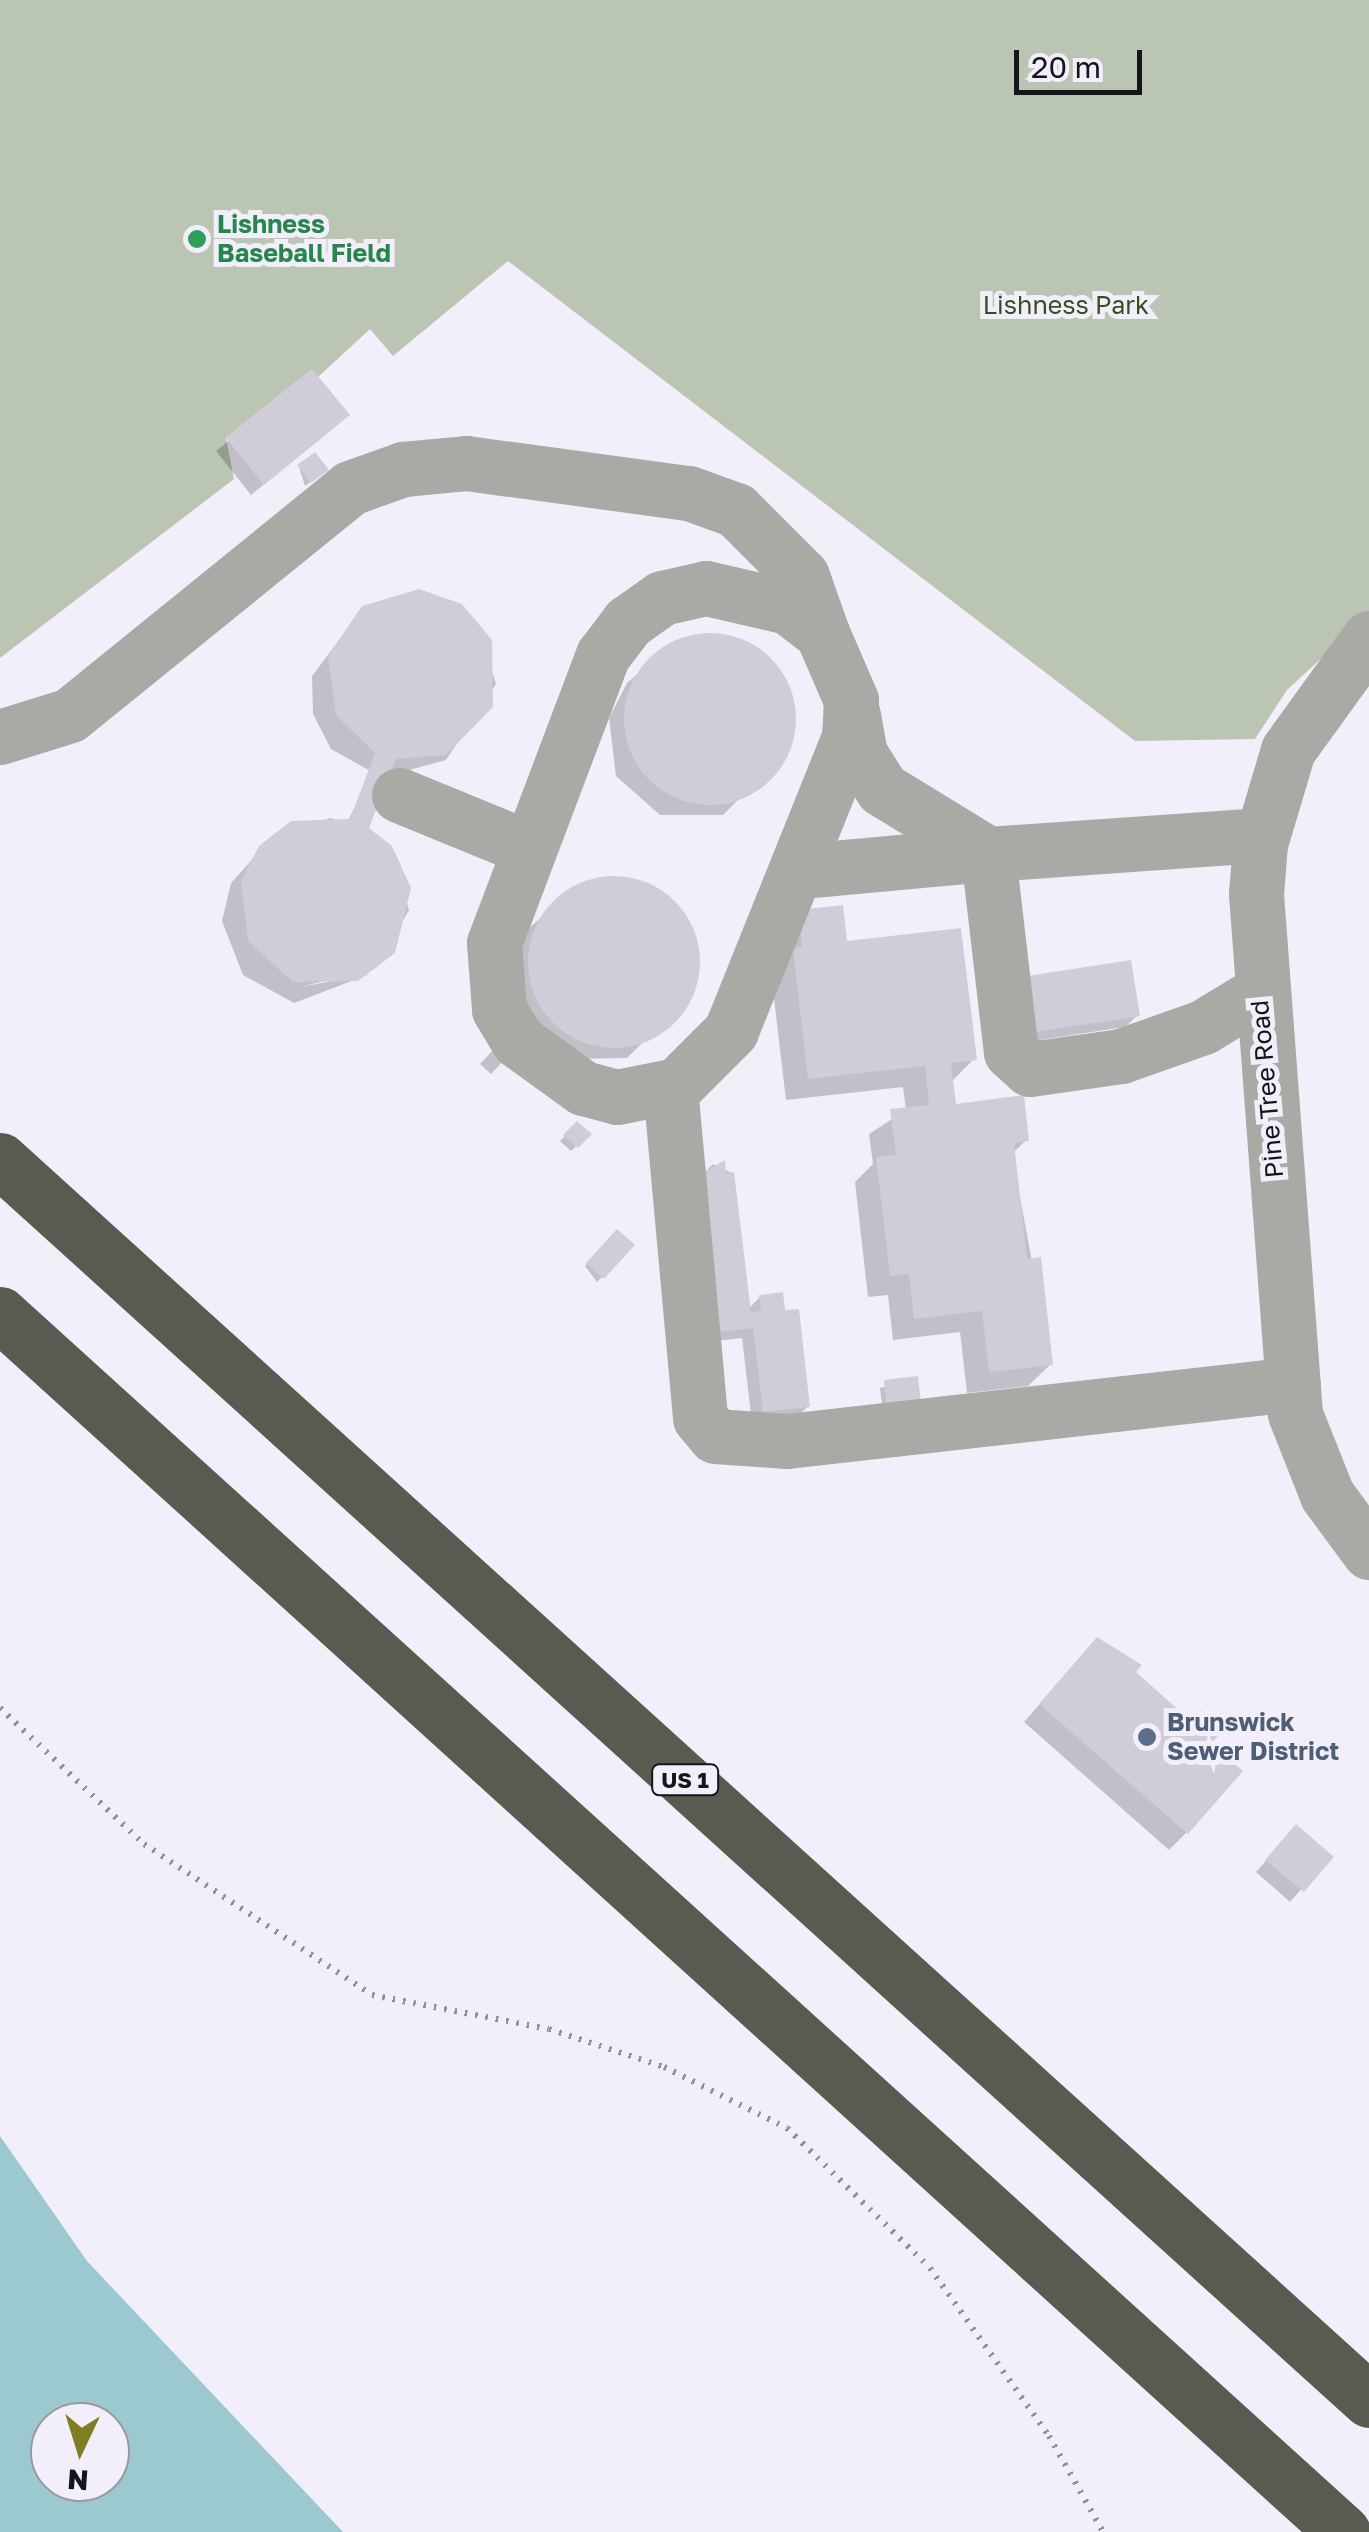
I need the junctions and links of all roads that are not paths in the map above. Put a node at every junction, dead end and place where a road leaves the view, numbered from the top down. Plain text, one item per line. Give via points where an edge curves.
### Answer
1 (822, 633) junction
2 (1369, 638) edge
3 (851, 700) junction
4 (0, 737) edge
5 (399, 795) dead end
6 (1262, 835) junction
7 (528, 848) junction
8 (988, 854) junction
9 (801, 871) junction
10 (1259, 993) junction
11 (670, 1087) junction
12 (0, 1160) edge
13 (0, 1314) edge
14 (1292, 1384) junction
15 (1369, 1552) edge
16 (1369, 2400) edge
17 (1344, 2532) edge

1 - 3 street
1 - 4 street via 802,576 736,510 689,493 466,463 403,469 350,488 70,715
1 - 7 street via 788,607 706,588 662,598 628,622 604,655
2 - 6 street, Pine Tree Road via 1288,750
3 - 8 street via 860,754 882,789
3 - 9 street via 842,768
5 - 7 street
6 - 8 street
6 - 10 street, Pine Tree Road
7 - 11 street via 494,943 499,1009 518,1041 582,1088 646,1097
8 - 9 street
8 - 10 street via 1011,1052 1030,1070 1121,1056 1203,1026
9 - 11 street via 730,1032
10 - 14 street, Pine Tree Road
11 - 14 street via 700,1418 715,1436 786,1441
12 - 16 highway, US 1
13 - 17 highway
14 - 15 street, Pine Tree Road via 1327,1495

